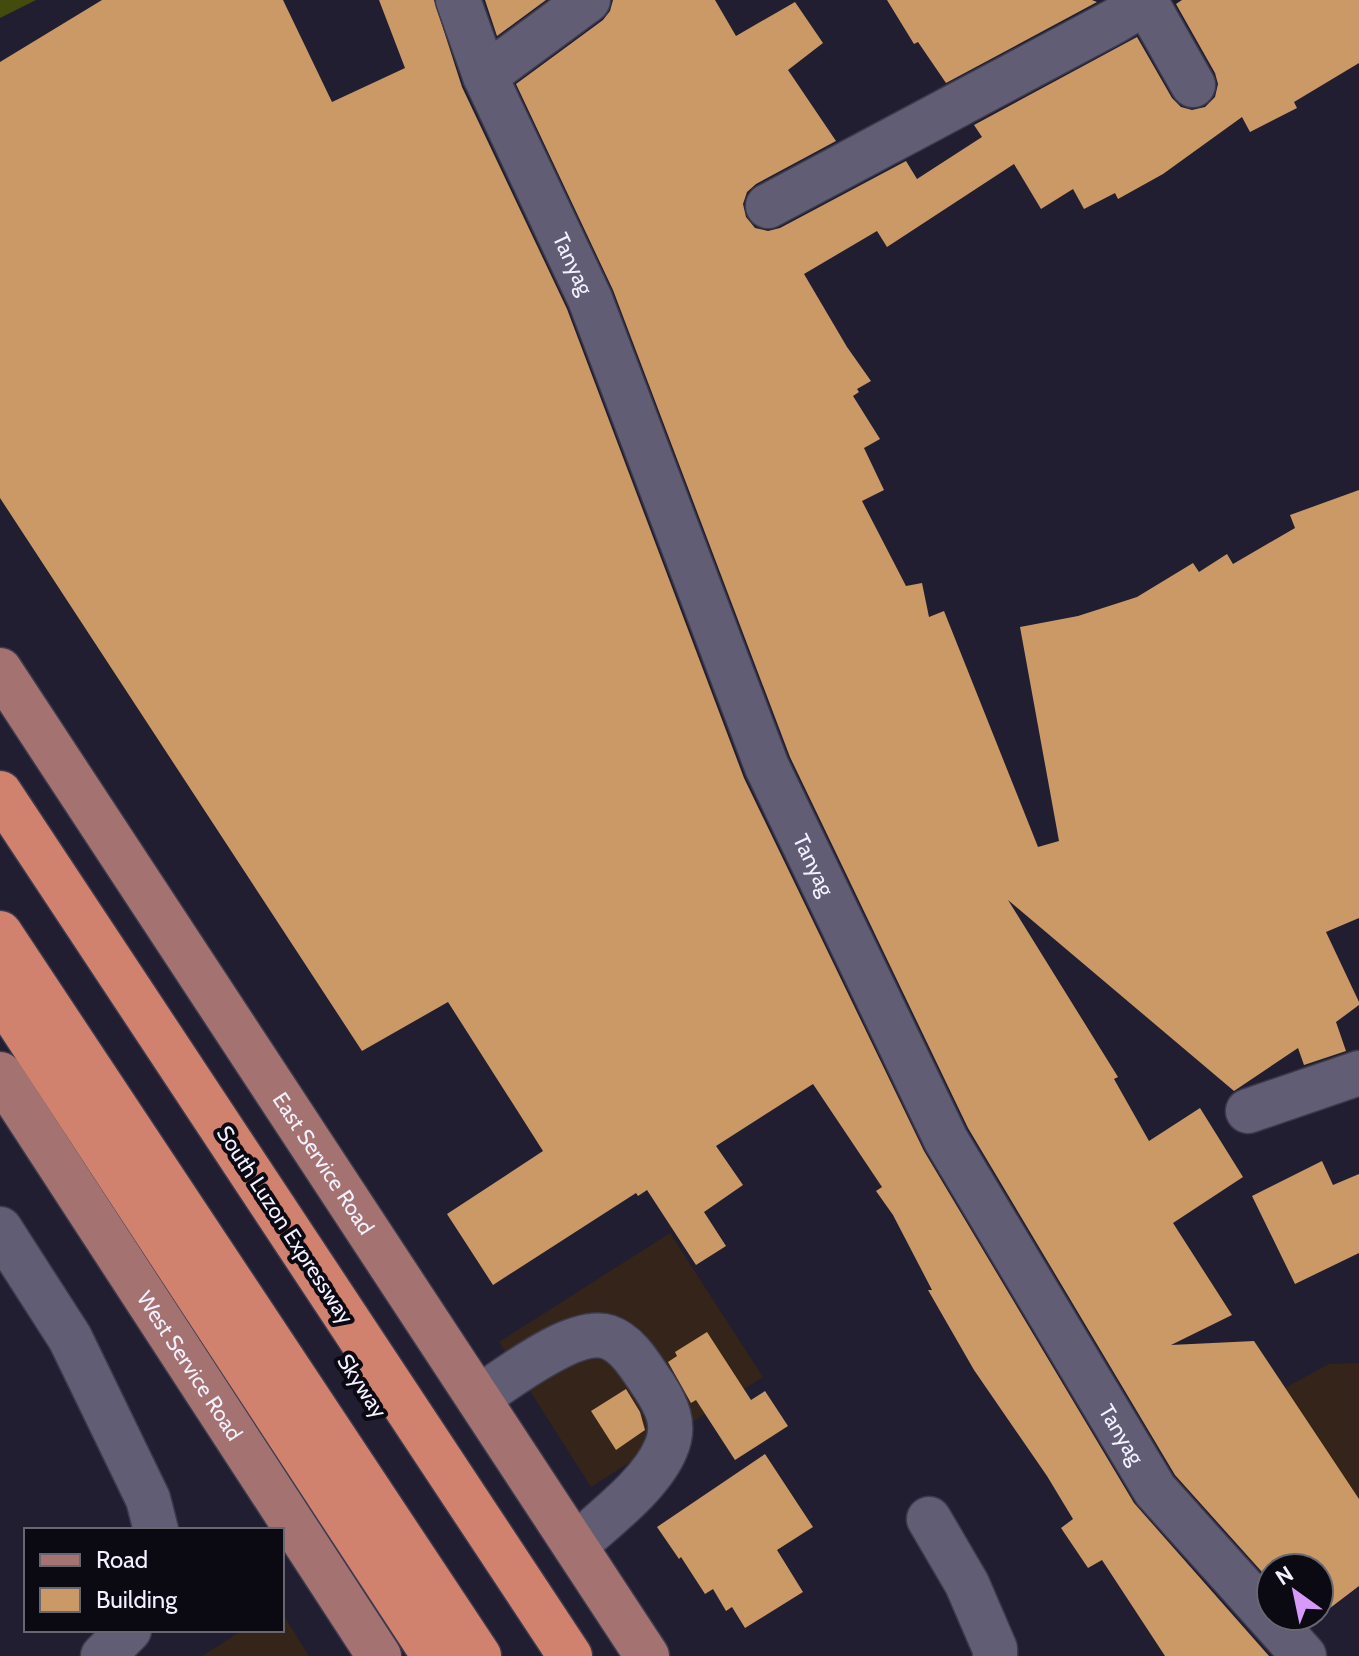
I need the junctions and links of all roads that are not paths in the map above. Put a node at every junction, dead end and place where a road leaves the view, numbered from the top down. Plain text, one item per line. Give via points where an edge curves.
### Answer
1 (458, 0) edge
2 (588, 0) edge
3 (1145, 1) edge
4 (485, 76) junction
5 (1193, 85) dead end
6 (768, 206) dead end
7 (0, 670) edge
8 (0, 793) edge
9 (0, 835) edge
10 (0, 933) edge
11 (0, 994) edge
12 (1359, 1073) edge
13 (0, 1074) edge
14 (1248, 1111) dead end
15 (0, 1229) edge
16 (478, 1398) junction
17 (929, 1519) dead end
18 (155, 1528) edge
19 (293, 1541) edge
20 (575, 1546) junction
21 (128, 1632) edge
22 (103, 1656) edge
23 (379, 1656) edge
24 (434, 1656) edge
25 (479, 1656) edge
26 (539, 1656) edge
27 (570, 1656) edge
28 (647, 1656) edge
29 (995, 1656) edge
30 (1304, 1656) edge

1 - 4 street, Tanyag
2 - 4 street
3 - 5 street
3 - 6 street
4 - 30 street, Tanyag via 590,299 767,767 946,1140 1155,1490
7 - 16 main road, East Service Road
8 - 27 highway, South Luzon Expressway
9 - 26 highway, Skyway
10 - 25 highway
11 - 24 highway
12 - 14 street
13 - 19 main road, West Service Road
15 - 18 street via 70,1338 148,1499
16 - 20 main road, East Service Road
16 - 20 street via 556,1347 607,1336 626,1348 656,1389 672,1421 667,1447 652,1473
17 - 29 street via 967,1584
19 - 23 main road, West Service Road
20 - 28 main road, East Service Road
21 - 22 street

